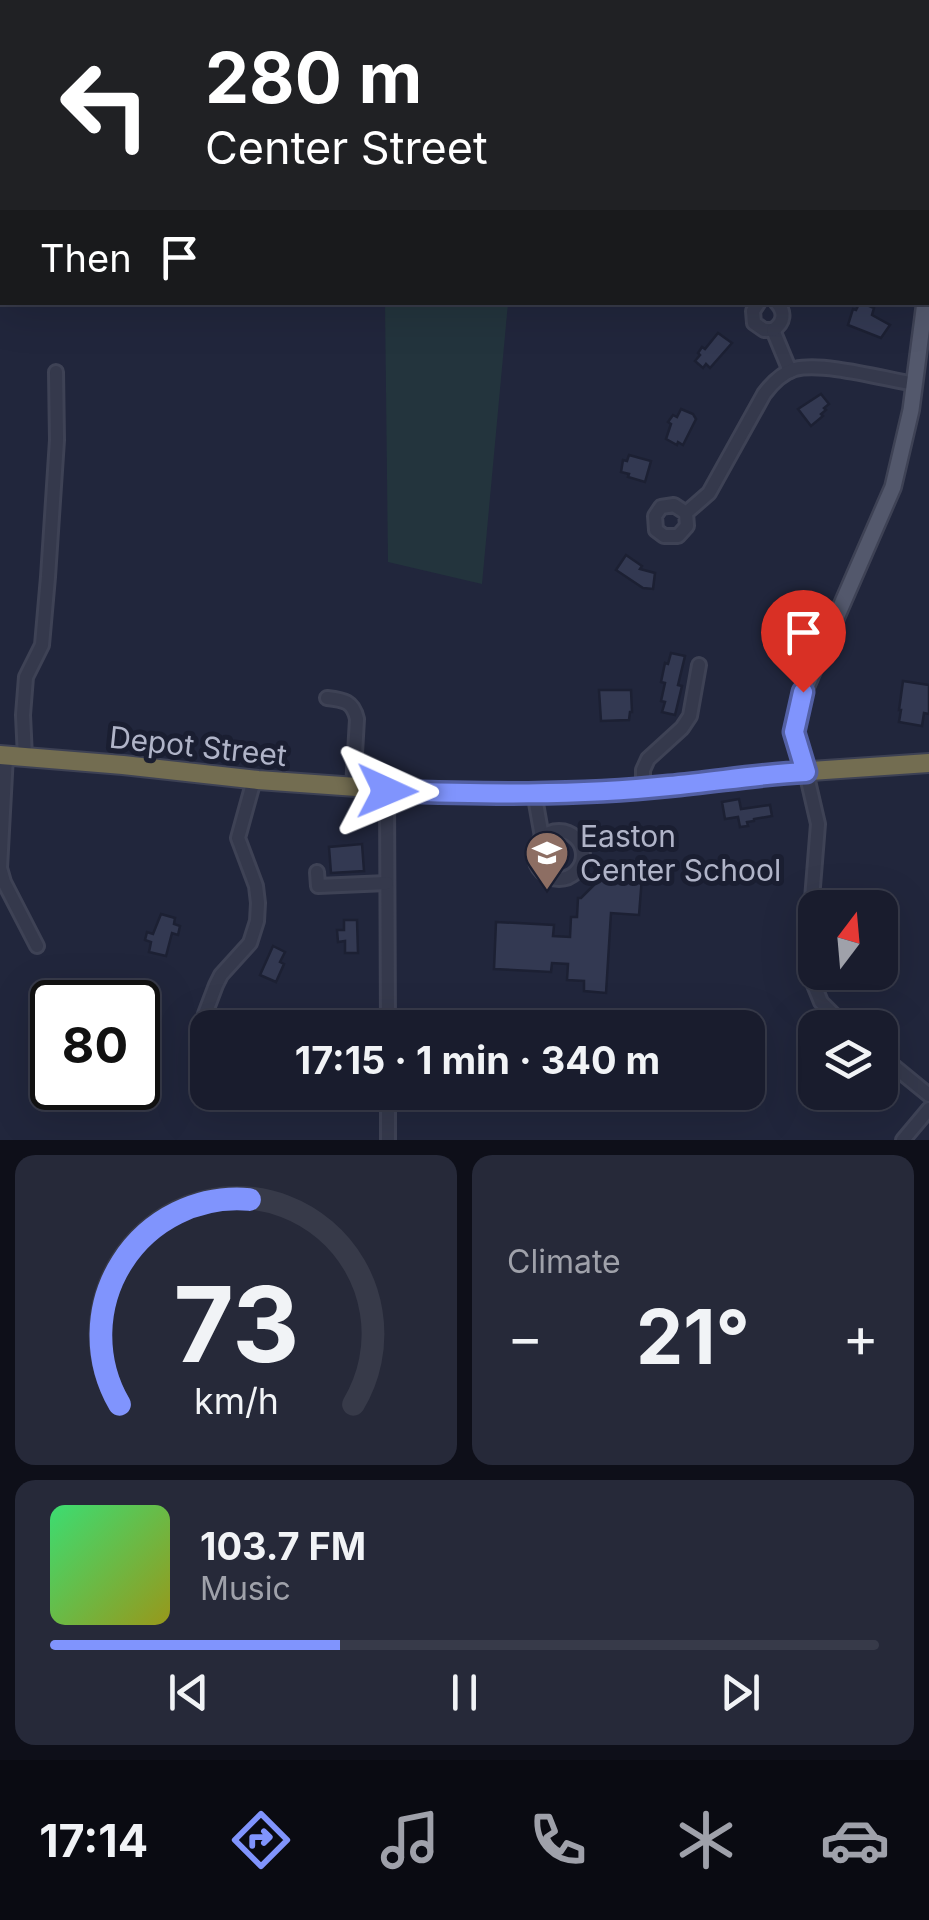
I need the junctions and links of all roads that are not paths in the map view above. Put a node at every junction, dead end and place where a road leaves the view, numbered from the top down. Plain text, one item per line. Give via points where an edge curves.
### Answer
1 (757, 305) edge
2 (778, 305) edge
3 (925, 305) edge
4 (773, 330) junction
5 (790, 371) junction
6 (56, 372) dead end
7 (915, 384) junction
8 (686, 512) dead end
9 (698, 665) dead end
10 (327, 698) dead end
11 (10, 756) edge
12 (929, 762) edge
13 (806, 772) junction
14 (254, 780) junction
15 (353, 788) junction
16 (643, 788) junction
17 (387, 791) junction
18 (534, 792) junction
19 (2, 797) edge
20 (542, 838) dead end
21 (318, 872) dead end
22 (387, 883) junction
23 (37, 946) dead end
24 (206, 1010) edge
25 (388, 1010) edge
26 (829, 1010) edge
27 (898, 1070) edge
28 (929, 1095) edge
29 (929, 1109) edge
30 (388, 1110) edge
31 (388, 1140) edge
32 (904, 1140) edge

1 - 4 street via 754,323
2 - 4 street via 783,317
3 - 7 main road
4 - 5 street
5 - 7 street via 819,368
5 - 8 street via 767,390 709,493
6 - 11 street via 42,645 26,677
7 - 13 main road via 893,487 799,703 794,732
9 - 16 street via 690,716 648,759
10 - 15 street via 346,700 355,709
11 - 14 highway, Depot Street
11 - 19 street
12 - 13 highway, Depot Street
13 - 16 highway, Depot Street
13 - 26 street via 818,824 810,975
14 - 15 highway, Depot Street
14 - 24 street via 238,838 256,886 258,921
15 - 17 highway, Depot Street
16 - 18 highway, Depot Street
17 - 18 highway, Depot Street
17 - 22 street
18 - 20 street
19 - 23 street via 0,868
21 - 22 street via 318,886
22 - 25 street
27 - 28 street
29 - 32 street
30 - 31 street

